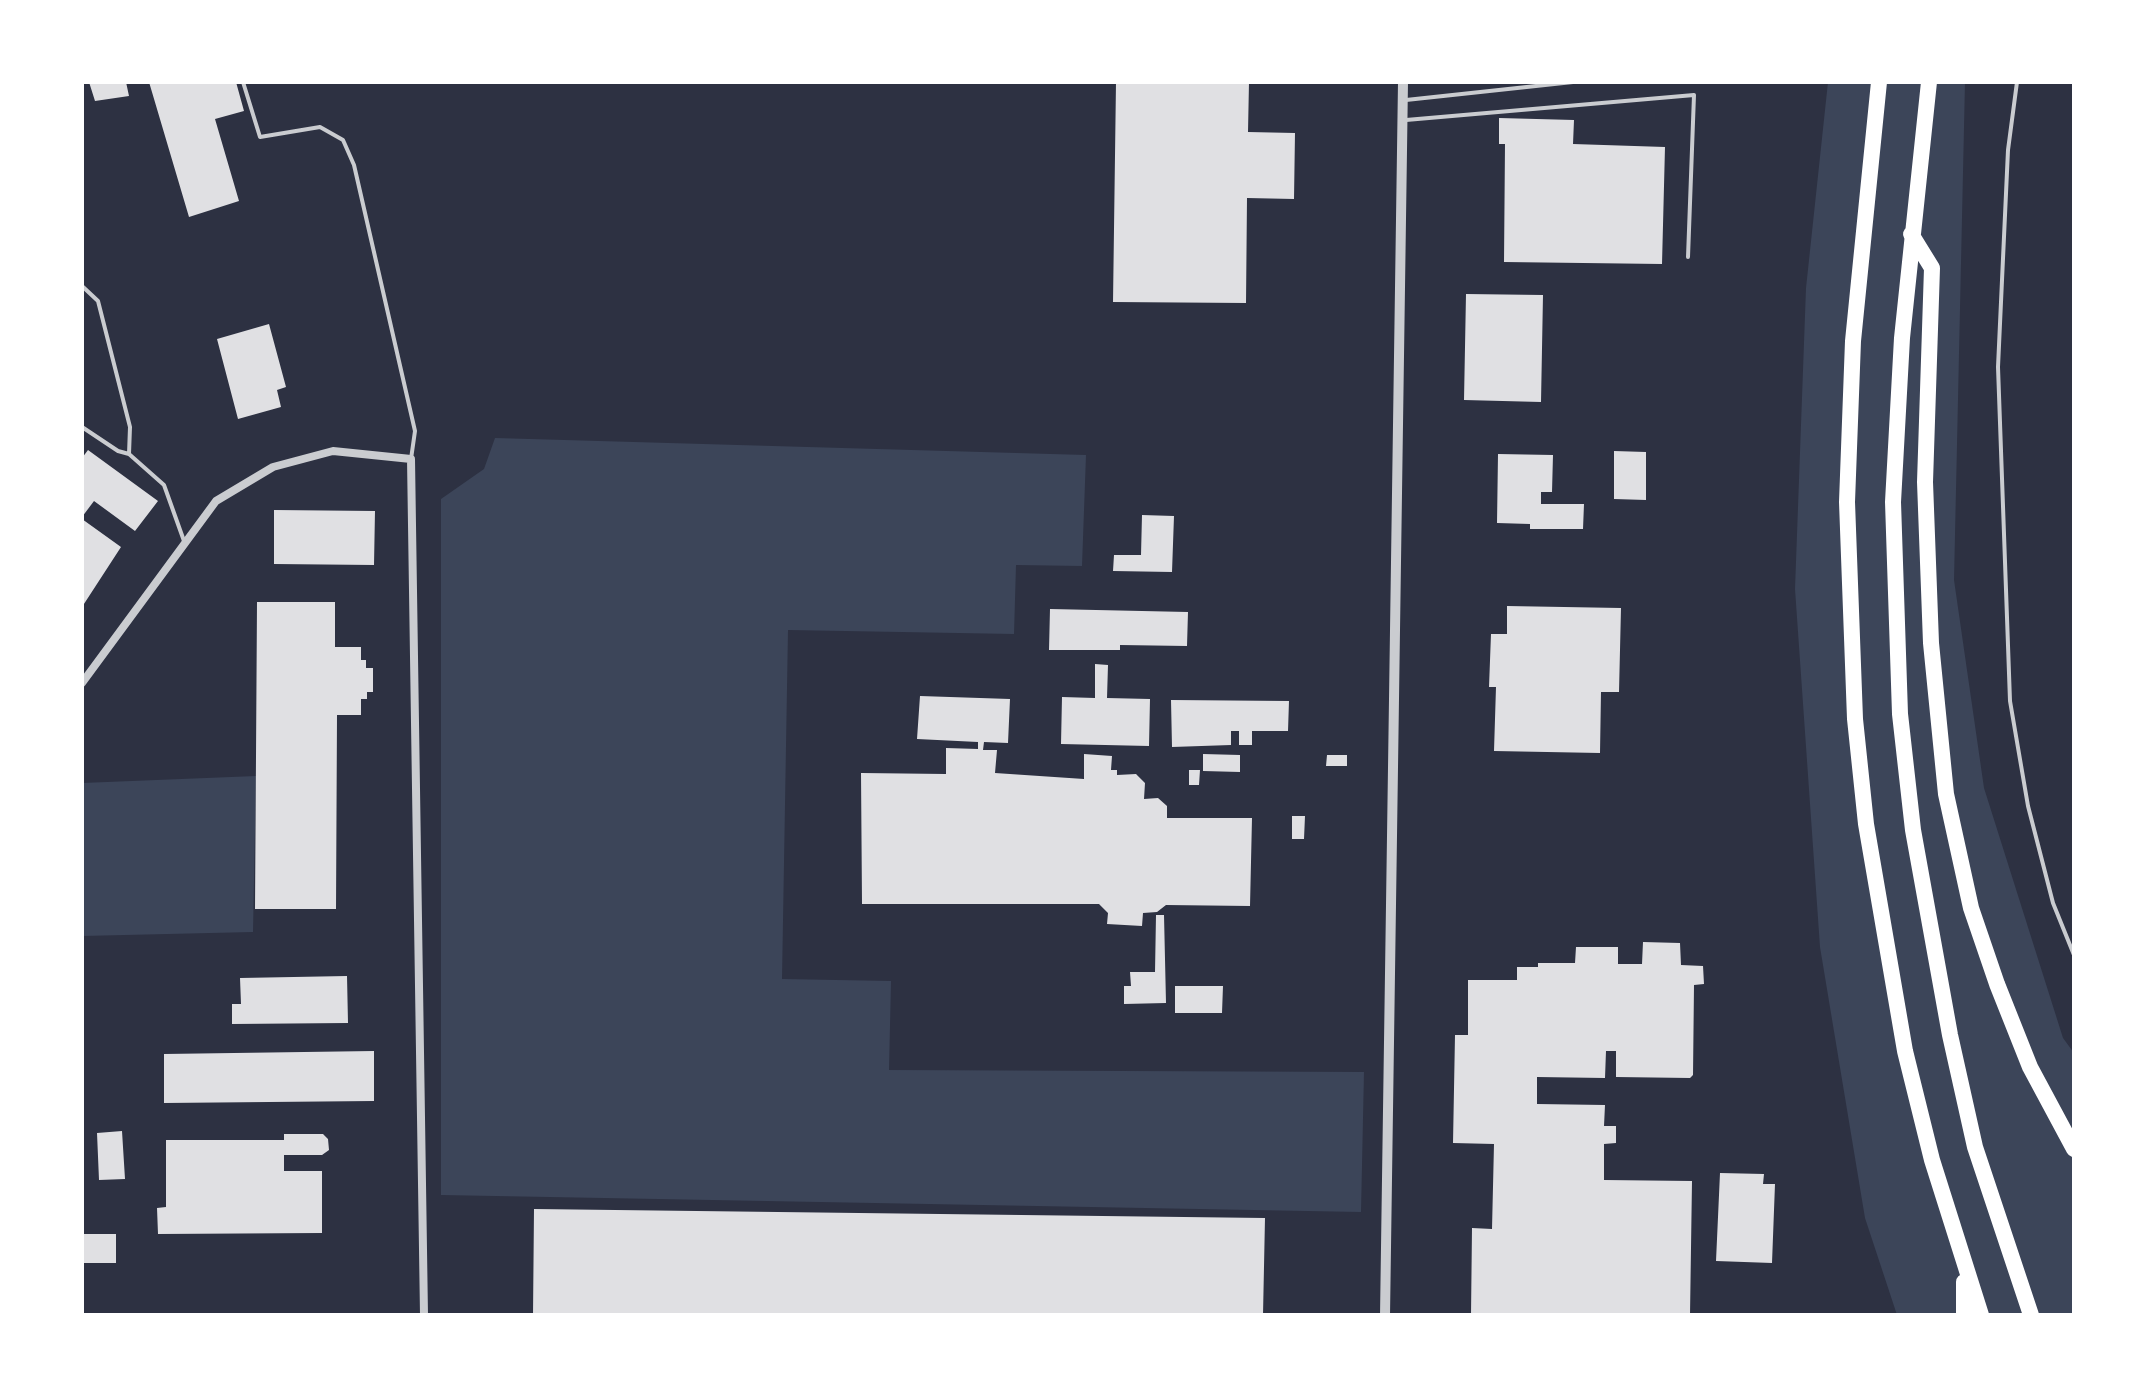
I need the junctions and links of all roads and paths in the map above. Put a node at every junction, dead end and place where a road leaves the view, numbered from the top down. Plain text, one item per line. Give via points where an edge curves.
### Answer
1 (243, 82) edge
2 (1403, 82) edge
3 (1573, 82) edge
4 (1879, 82) edge
5 (1929, 82) edge
6 (2017, 82) edge
7 (1404, 101) junction
8 (1403, 120) junction
9 (1911, 234) junction
10 (1688, 257) dead end
11 (82, 286) edge
12 (82, 427) edge
13 (129, 454) junction
14 (411, 459) junction
15 (185, 543) junction
16 (82, 683) edge
17 (2074, 955) edge
18 (2074, 1149) edge
19 (1964, 1264) junction
20 (424, 1315) edge
21 (1385, 1315) edge
22 (1964, 1315) edge
23 (1981, 1315) edge
24 (2031, 1315) edge

1 - 14 lane via 260,137 320,127 343,140 354,165 415,431
2 - 7 street
3 - 7 lane
4 - 19 highway via 1852,355 1847,502 1855,719 1868,838 1905,1051
5 - 9 highway
6 - 17 lane via 2008,150 1998,367 2010,701 2028,806 2053,903
7 - 8 street
8 - 10 lane via 1694,95
8 - 21 street
9 - 18 highway via 1932,268 1925,482 1931,643 1946,794 1971,908 1997,984 2030,1067
9 - 24 highway via 1893,502 1903,743 1928,927 1953,1049 1975,1147
11 - 13 lane via 98,301 130,427
12 - 13 lane
13 - 15 lane via 164,485
14 - 15 street via 333,451 273,467 216,501
14 - 20 street
15 - 16 street
19 - 22 highway
19 - 23 highway

